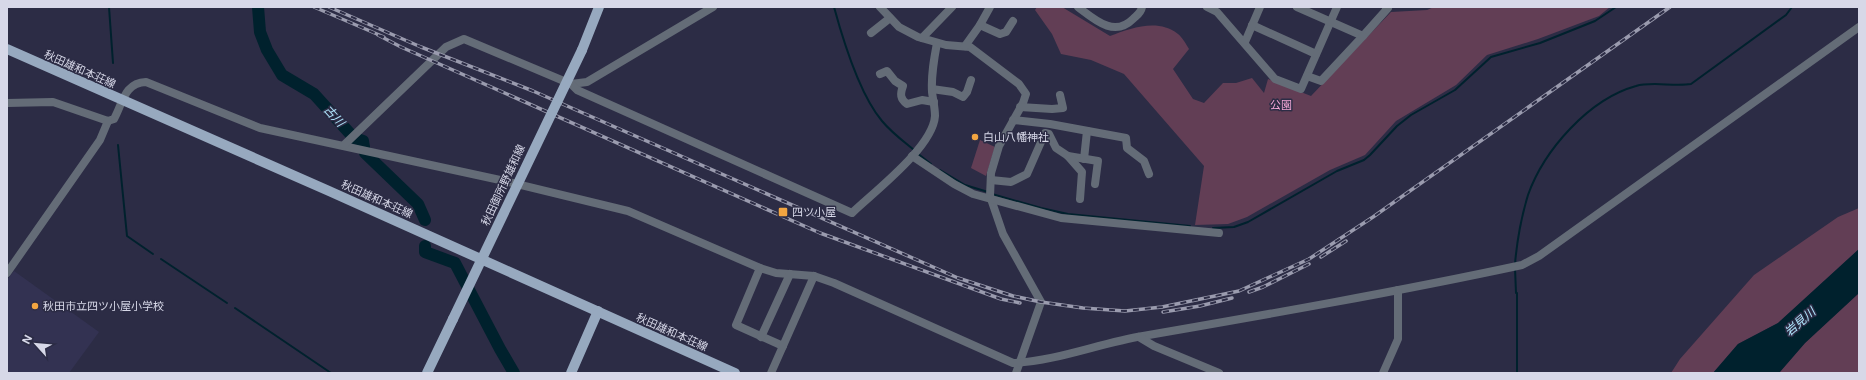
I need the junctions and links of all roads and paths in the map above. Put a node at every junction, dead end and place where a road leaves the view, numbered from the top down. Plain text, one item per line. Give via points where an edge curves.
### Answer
1 (599, 7) edge
2 (713, 7) edge
3 (880, 7) edge
4 (952, 7) edge
5 (990, 7) edge
6 (1078, 7) edge
7 (1142, 7) edge
8 (1207, 7) edge
9 (1260, 7) edge
10 (1297, 7) edge
11 (1337, 7) edge
12 (1390, 7) edge
13 (1218, 9) edge
14 (890, 18) junction
15 (1013, 22) dead end
16 (1330, 22) junction
17 (980, 25) junction
18 (1252, 25) junction
19 (1859, 27) edge
20 (871, 33) dead end
21 (1363, 36) junction
22 (922, 38) junction
23 (1245, 42) junction
24 (937, 43) junction
25 (965, 46) junction
26 (7, 50) edge
27 (1316, 54) junction
28 (880, 74) dead end
29 (1307, 76) junction
30 (971, 80) dead end
31 (571, 84) junction
32 (932, 89) junction
33 (1060, 95) dead end
34 (122, 101) junction
35 (934, 102) junction
36 (7, 103) edge
37 (1020, 107) junction
38 (1013, 120) junction
39 (108, 121) junction
40 (1045, 124) junction
41 (1088, 131) junction
42 (1045, 133) junction
43 (349, 140) junction
44 (915, 153) junction
45 (1068, 156) junction
46 (1084, 159) junction
47 (1149, 174) dead end
48 (1096, 184) dead end
49 (990, 191) junction
50 (1080, 199) dead end
51 (1219, 234) dead end
52 (760, 268) junction
53 (7, 273) edge
54 (790, 274) junction
55 (814, 276) junction
56 (1398, 290) junction
57 (598, 311) junction
58 (761, 337) junction
59 (1139, 337) junction
60 (783, 346) junction
61 (1021, 362) junction
62 (427, 373) edge
63 (571, 373) edge
64 (735, 373) edge
65 (771, 373) edge
66 (1016, 373) edge
67 (1219, 373) edge
68 (1383, 373) edge

1 - 62 main road, 秋田御所野雄和線, bridge via 582,50
2 - 31 street via 587,82
3 - 14 street
4 - 22 street
5 - 17 street
6 - 7 street via 1103,25 1117,28 1129,23 1141,12
8 - 13 street
9 - 18 street
10 - 16 street
11 - 16 street
12 - 21 street
13 - 23 street
14 - 20 street
14 - 22 street via 899,27
15 - 17 street via 1006,32 1000,34
16 - 21 street
16 - 27 street
17 - 25 street
18 - 23 street
18 - 27 street
19 - 56 street via 1539,256 1522,265
21 - 29 street via 1321,81
22 - 24 street
23 - 29 street via 1275,79 1301,89
24 - 25 street
24 - 32 street
25 - 37 street via 970,47 1019,84 1026,94
26 - 34 main road, 秋田雄和本荘線
27 - 29 street
28 - 35 street via 887,71 902,86 900,93 902,100 907,104 922,100
30 - 32 street via 963,97 953,92
31 - 43 street via 468,40 460,40 446,47
31 - 44 street via 577,90 852,213
32 - 35 street
33 - 37 street via 1063,108
34 - 39 street via 114,119
34 - 43 street via 130,86 146,82 248,124
34 - 57 main road, 秋田雄和本荘線
35 - 44 street via 935,117 931,130
36 - 39 street via 53,102
37 - 38 street
38 - 40 street
38 - 49 street via 999,146
39 - 53 street via 100,140
40 - 41 street
40 - 42 street
41 - 46 street
41 - 47 street via 1126,138 1127,148 1144,161
42 - 45 street via 1049,134 1056,148
42 - 49 street via 1026,174
43 - 52 street via 359,149 370,152 628,211
44 - 49 street via 954,184 974,194
45 - 46 street
45 - 50 street via 1082,172
46 - 48 street via 1098,161
49 - 51 street via 1061,218
49 - 61 street via 1004,234 1040,302
52 - 54 street
52 - 58 street via 736,325
54 - 55 street
54 - 58 street
55 - 60 street
55 - 61 street via 1013,363
56 - 59 street
56 - 68 street via 1398,339
57 - 63 main road
57 - 64 main road, 秋田雄和本荘線
58 - 60 street
59 - 61 street via 1032,362
59 - 67 street via 1154,346
60 - 65 street
61 - 66 street

